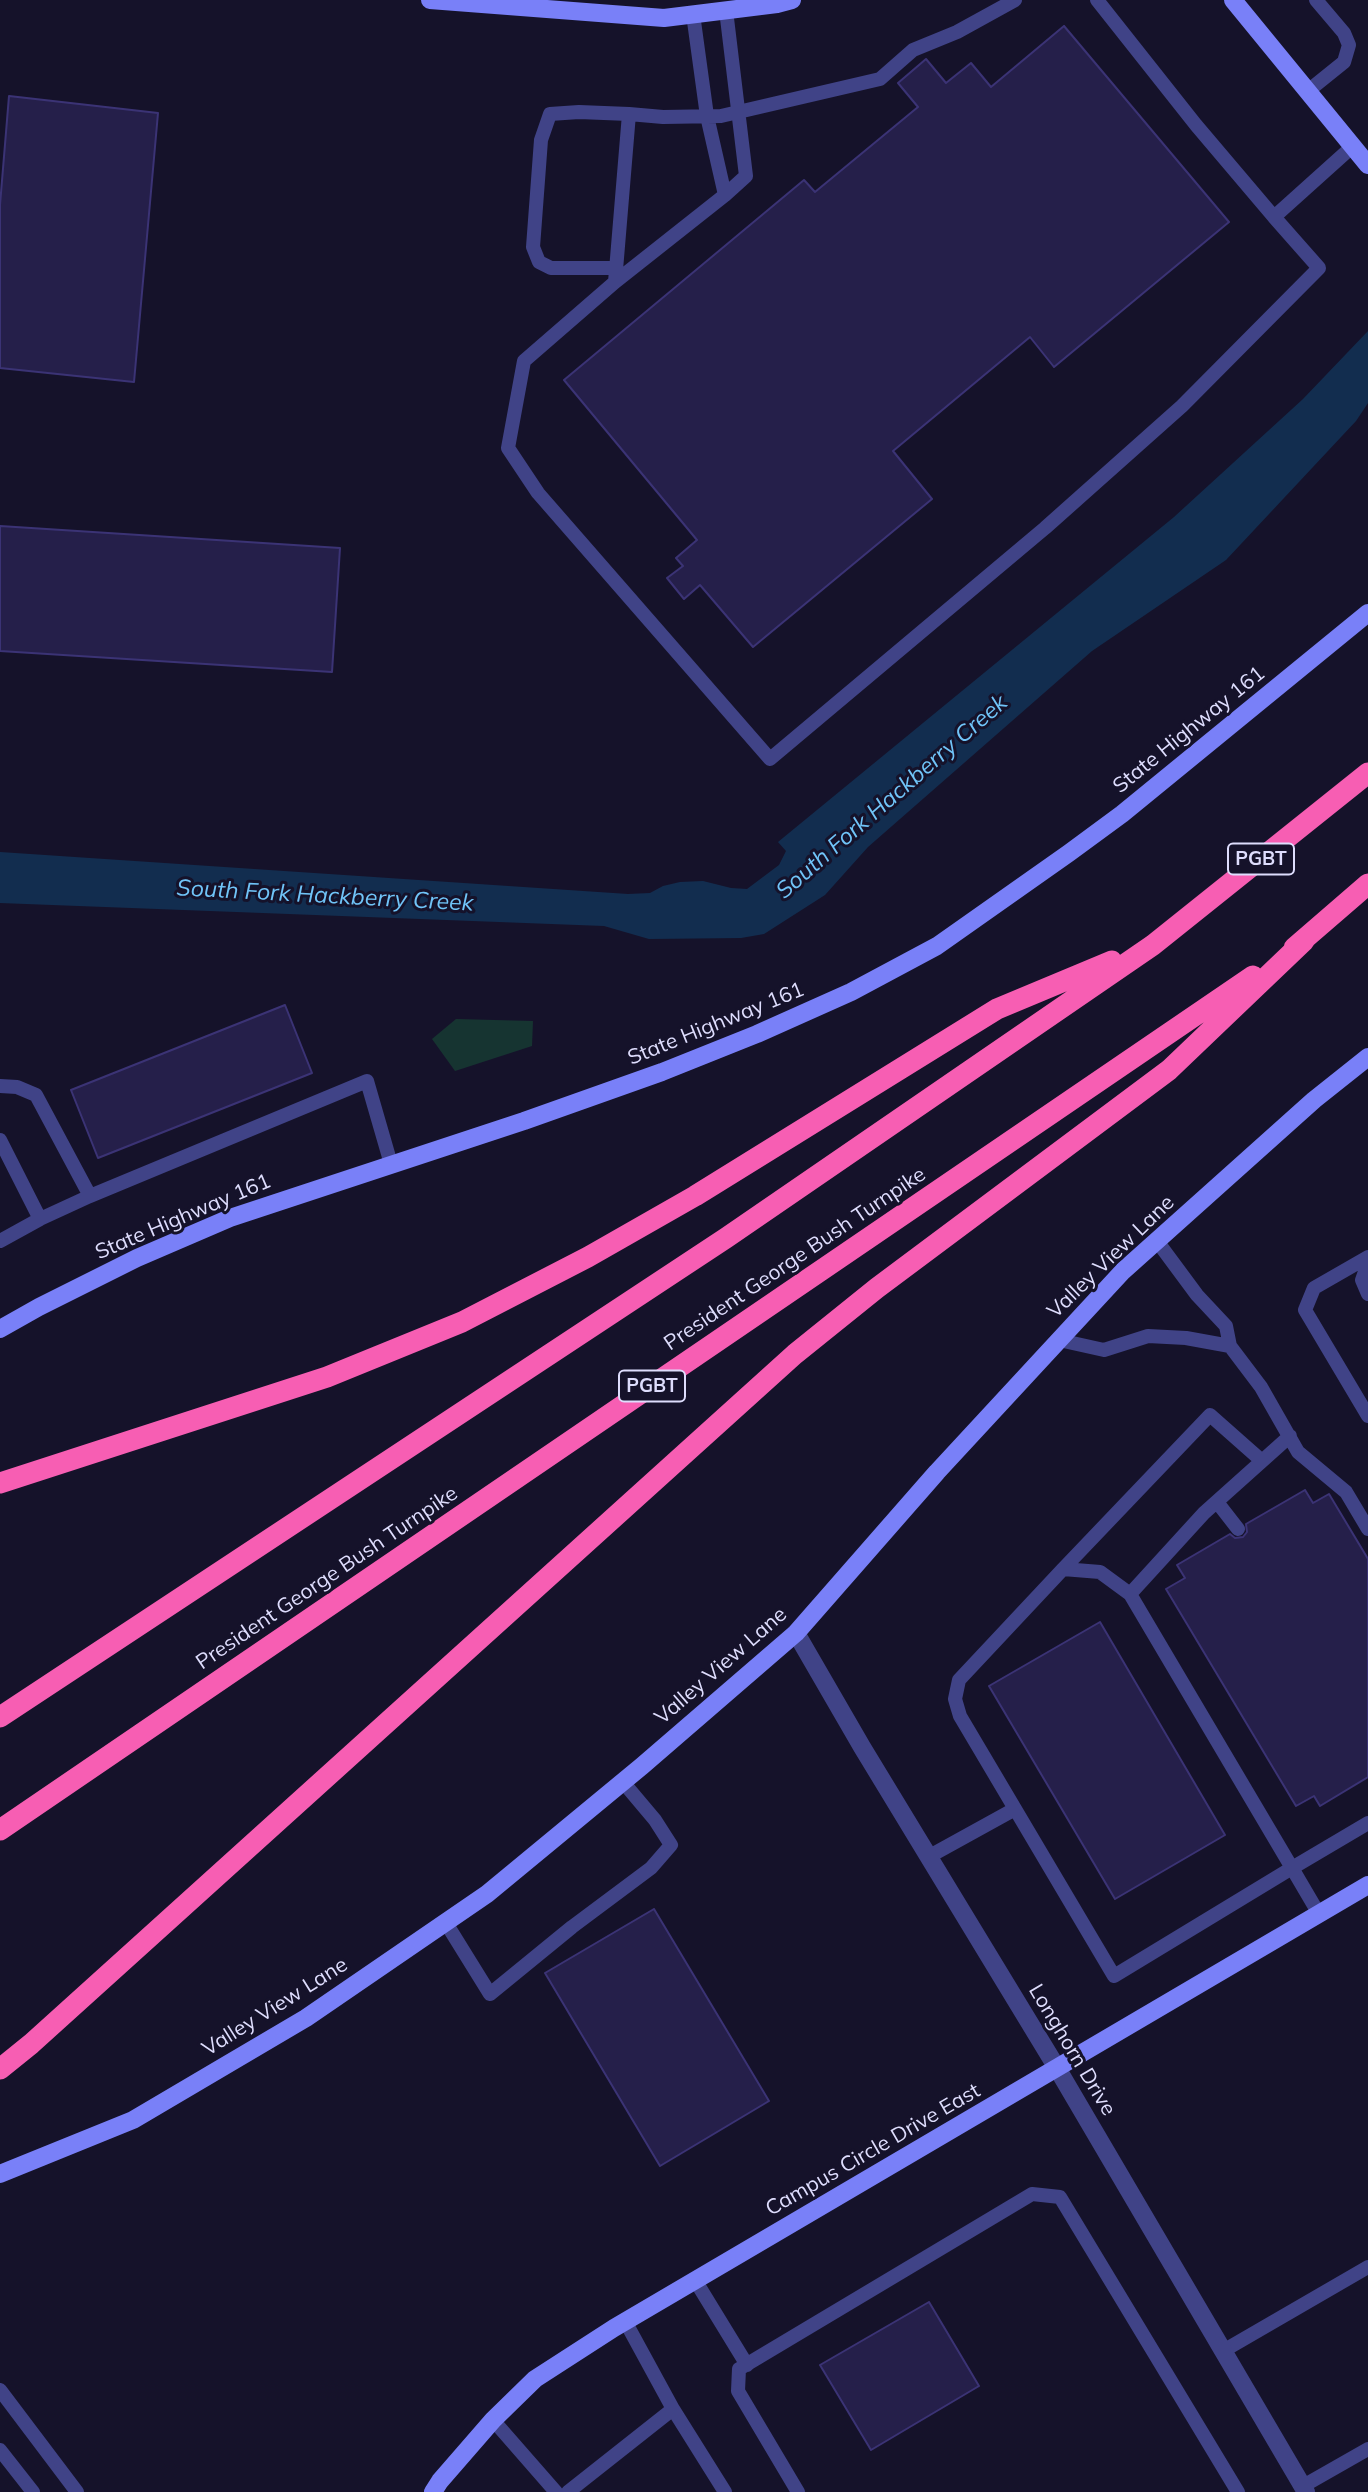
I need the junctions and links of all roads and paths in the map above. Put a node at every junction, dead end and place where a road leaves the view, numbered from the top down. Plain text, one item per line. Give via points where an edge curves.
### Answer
1 (430, 0) edge
2 (792, 0) edge
3 (1015, 0) edge
4 (1097, 0) edge
5 (1233, 0) edge
6 (1316, 0) edge
7 (726, 10) junction
8 (693, 14) junction
9 (1308, 91) junction
10 (737, 113) junction
11 (629, 114) junction
12 (707, 116) junction
13 (1353, 146) junction
14 (1368, 164) edge
15 (725, 195) junction
16 (1274, 217) junction
17 (615, 275) junction
18 (1368, 613) edge
19 (1368, 773) edge
20 (1368, 884) edge
21 (1304, 941) junction
22 (1153, 945) junction
23 (1368, 1057) edge
24 (0, 1086) edge
25 (0, 1140) edge
26 (391, 1164) junction
27 (90, 1196) junction
28 (40, 1219) junction
29 (0, 1241) edge
30 (1157, 1241) junction
31 (1368, 1258) edge
32 (1368, 1263) edge
33 (1368, 1294) edge
34 (0, 1329) edge
35 (1059, 1340) junction
36 (1230, 1346) junction
37 (1368, 1416) edge
38 (1290, 1436) junction
39 (1262, 1461) junction
40 (0, 1483) edge
41 (1217, 1502) junction
42 (1238, 1529) dead end
43 (1368, 1529) edge
44 (1063, 1569) junction
45 (1130, 1594) junction
46 (796, 1633) junction
47 (0, 1717) edge
48 (623, 1782) junction
49 (1015, 1809) junction
50 (1368, 1823) edge
51 (0, 1830) edge
52 (929, 1857) junction
53 (1292, 1868) junction
54 (1368, 1885) edge
55 (1319, 1914) junction
56 (446, 1923) junction
57 (1057, 2068) junction
58 (0, 2069) edge
59 (0, 2174) edge
60 (1368, 2267) edge
61 (695, 2280) junction
62 (625, 2321) junction
63 (1223, 2351) junction
64 (747, 2365) junction
65 (0, 2390) edge
66 (673, 2409) junction
67 (493, 2420) junction
68 (1368, 2449) edge
69 (0, 2450) edge
70 (1304, 2489) edge
71 (33, 2492) edge
72 (77, 2492) edge
73 (433, 2492) edge
74 (556, 2492) edge
75 (568, 2492) edge
76 (725, 2492) edge
77 (798, 2492) edge
78 (1238, 2492) edge

1 - 8 main road via 664,18
2 - 7 main road
3 - 10 lane via 913,50 880,79
4 - 16 lane
5 - 9 main road
6 - 9 lane via 1349,45 1344,62
7 - 8 main road
7 - 10 lane
8 - 12 lane
9 - 13 main road
10 - 12 lane
10 - 15 lane via 746,176
11 - 12 lane
11 - 17 lane
11 - 17 lane via 550,114 541,140 533,247 538,262 551,268
12 - 15 lane
13 - 14 main road
13 - 16 lane
15 - 17 lane
16 - 17 lane via 1319,268 1182,406 1045,528 770,758 538,492 508,448 524,360
18 - 26 main road, State Highway 161 via 1122,814 937,946 851,992 745,1039 524,1121
19 - 22 highway, PGBT
20 - 21 highway, President George Bush Turnpike / PGBT
21 - 51 highway, President George Bush Turnpike / PGBT
21 - 58 highway via 1169,1070 796,1354
22 - 40 highway via 997,1009 695,1196 462,1322 327,1377
22 - 47 highway, PGBT via 726,1238
23 - 30 main road, Valley View Lane
24 - 27 lane via 36,1095
25 - 28 lane
26 - 27 lane via 367,1081
26 - 34 main road, State Highway 161 via 230,1218 137,1258
27 - 28 lane
28 - 29 lane
30 - 35 main road, Valley View Lane
30 - 36 lane via 1226,1326
31 - 37 lane via 1314,1288 1305,1310
32 - 33 lane via 1362,1280
35 - 36 lane via 1104,1350 1148,1336
35 - 46 main road, Valley View Lane
36 - 38 lane
38 - 39 lane
38 - 43 lane via 1298,1452 1346,1492
39 - 41 lane
39 - 44 lane via 1210,1415
41 - 42 lane
41 - 45 lane
44 - 45 lane via 1100,1572
44 - 49 lane via 960,1680 955,1699 960,1716
45 - 53 lane
46 - 48 main road, Valley View Lane
46 - 52 street, Longhorn Drive
48 - 56 main road, Valley View Lane via 487,1895
48 - 56 lane via 671,1845 651,1868 490,1994
49 - 52 lane
49 - 53 lane via 1114,1976
50 - 53 lane
52 - 57 street, Longhorn Drive
53 - 55 lane
54 - 55 main road, Campus Circle Drive East
55 - 57 main road, Campus Circle Drive East
56 - 59 main road, Valley View Lane via 306,2018 133,2120
57 - 61 main road, Campus Circle Drive East
57 - 63 street, Longhorn Drive
60 - 63 lane
61 - 62 main road, Campus Circle Drive East
61 - 64 lane
62 - 66 lane
62 - 67 main road, Campus Circle Drive East via 535,2379
63 - 70 street, Longhorn Drive
64 - 77 lane via 739,2370 738,2391
64 - 78 lane via 1032,2194 1060,2197
65 - 72 lane
66 - 75 lane
66 - 76 lane
67 - 73 main road, Campus Circle Drive East
67 - 74 lane
68 - 70 lane
69 - 71 lane

